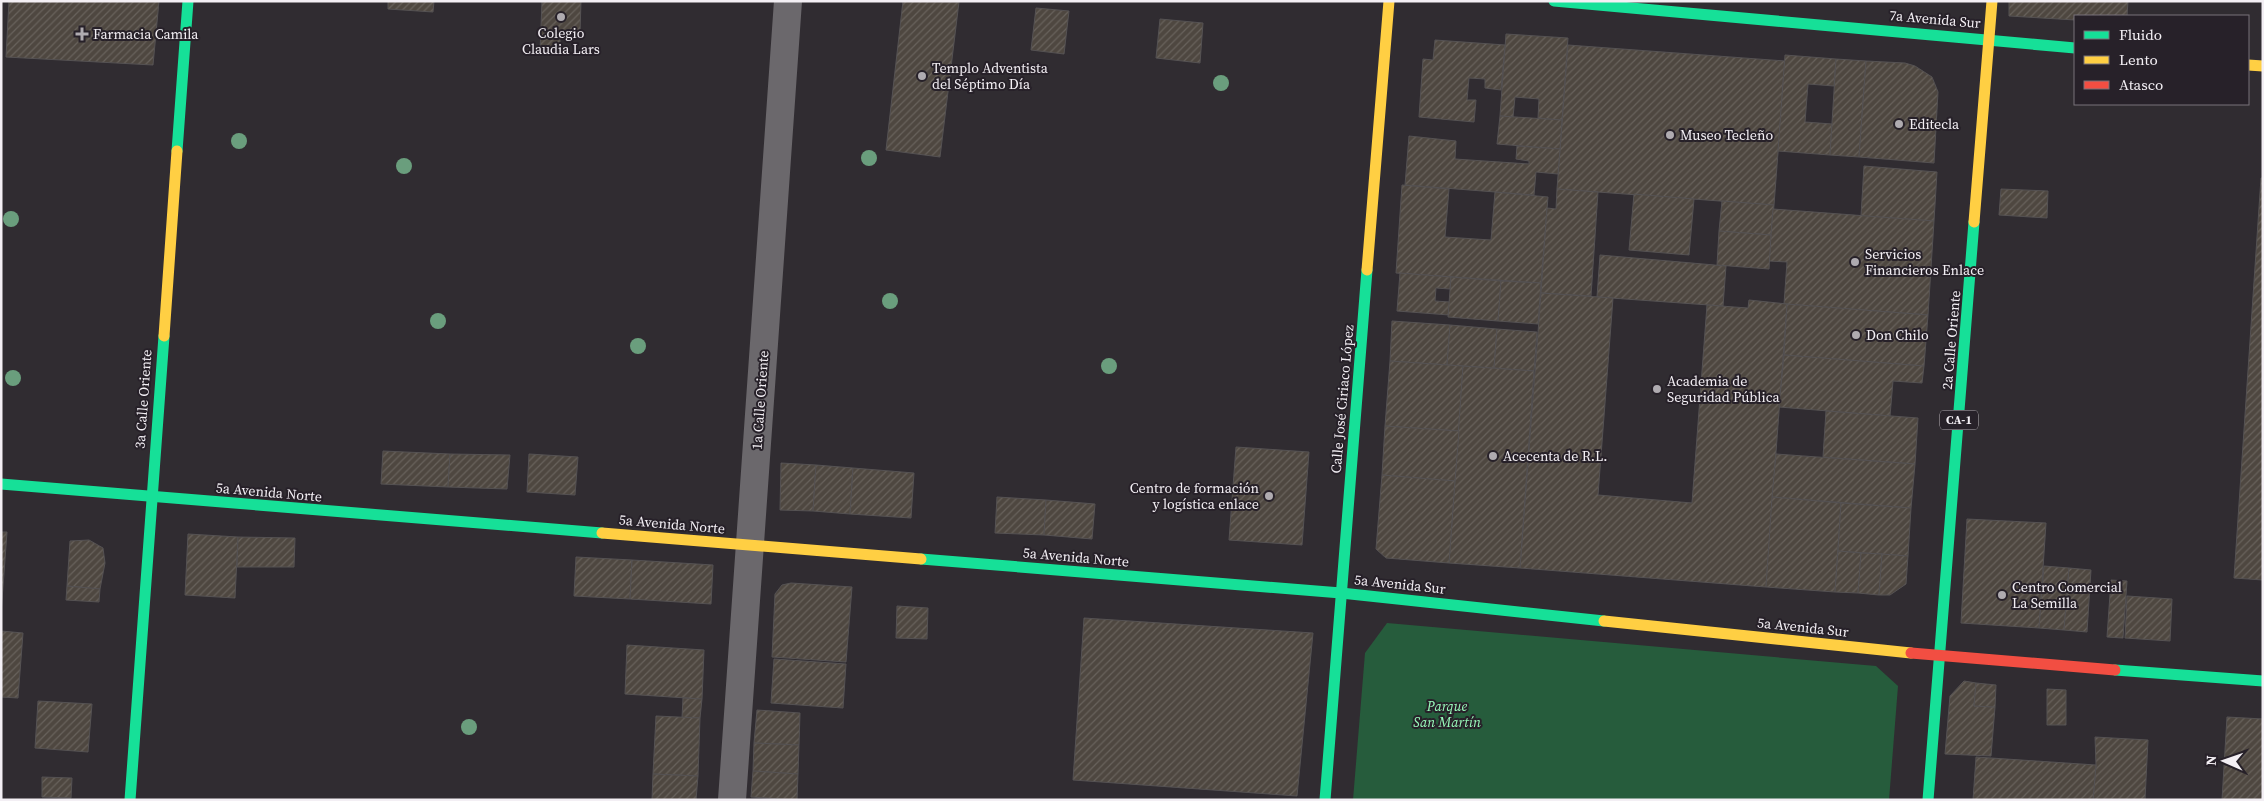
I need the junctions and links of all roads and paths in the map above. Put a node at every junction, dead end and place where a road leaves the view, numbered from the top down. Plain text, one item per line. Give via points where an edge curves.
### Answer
1 (188, 1) edge
2 (788, 1) edge
3 (1389, 1) edge
4 (1554, 1) edge
5 (1992, 1) edge
6 (1990, 39) junction
7 (2074, 48) edge
8 (2249, 65) edge
9 (2263, 66) edge
10 (1, 484) edge
11 (151, 497) junction
12 (750, 546) junction
13 (1341, 593) junction
14 (1940, 656) junction
15 (2263, 681) edge
16 (130, 800) edge
17 (732, 800) edge
18 (1326, 800) edge
19 (1928, 800) edge

1 - 11 street, 3a Calle Oriente
2 - 12 street, 1a Calle Oriente
3 - 13 street, Calle José Ciriaco López
4 - 6 street, 7a Avenida Sur
5 - 6 street, 2a Calle Oriente / CA-1
6 - 7 street, 7a Avenida Sur
6 - 14 street, 2a Calle Oriente / CA-1
8 - 9 street
10 - 11 street, 5a Avenida Norte
11 - 12 street, 5a Avenida Norte
11 - 16 street, 3a Calle Oriente
12 - 13 street, 5a Avenida Norte
12 - 17 street, 1a Calle Oriente
13 - 14 street, 5a Avenida Sur
13 - 18 street, Calle José Ciriaco López
14 - 15 street, 5a Avenida Sur
14 - 19 street, 2a Calle Oriente / CA-1

